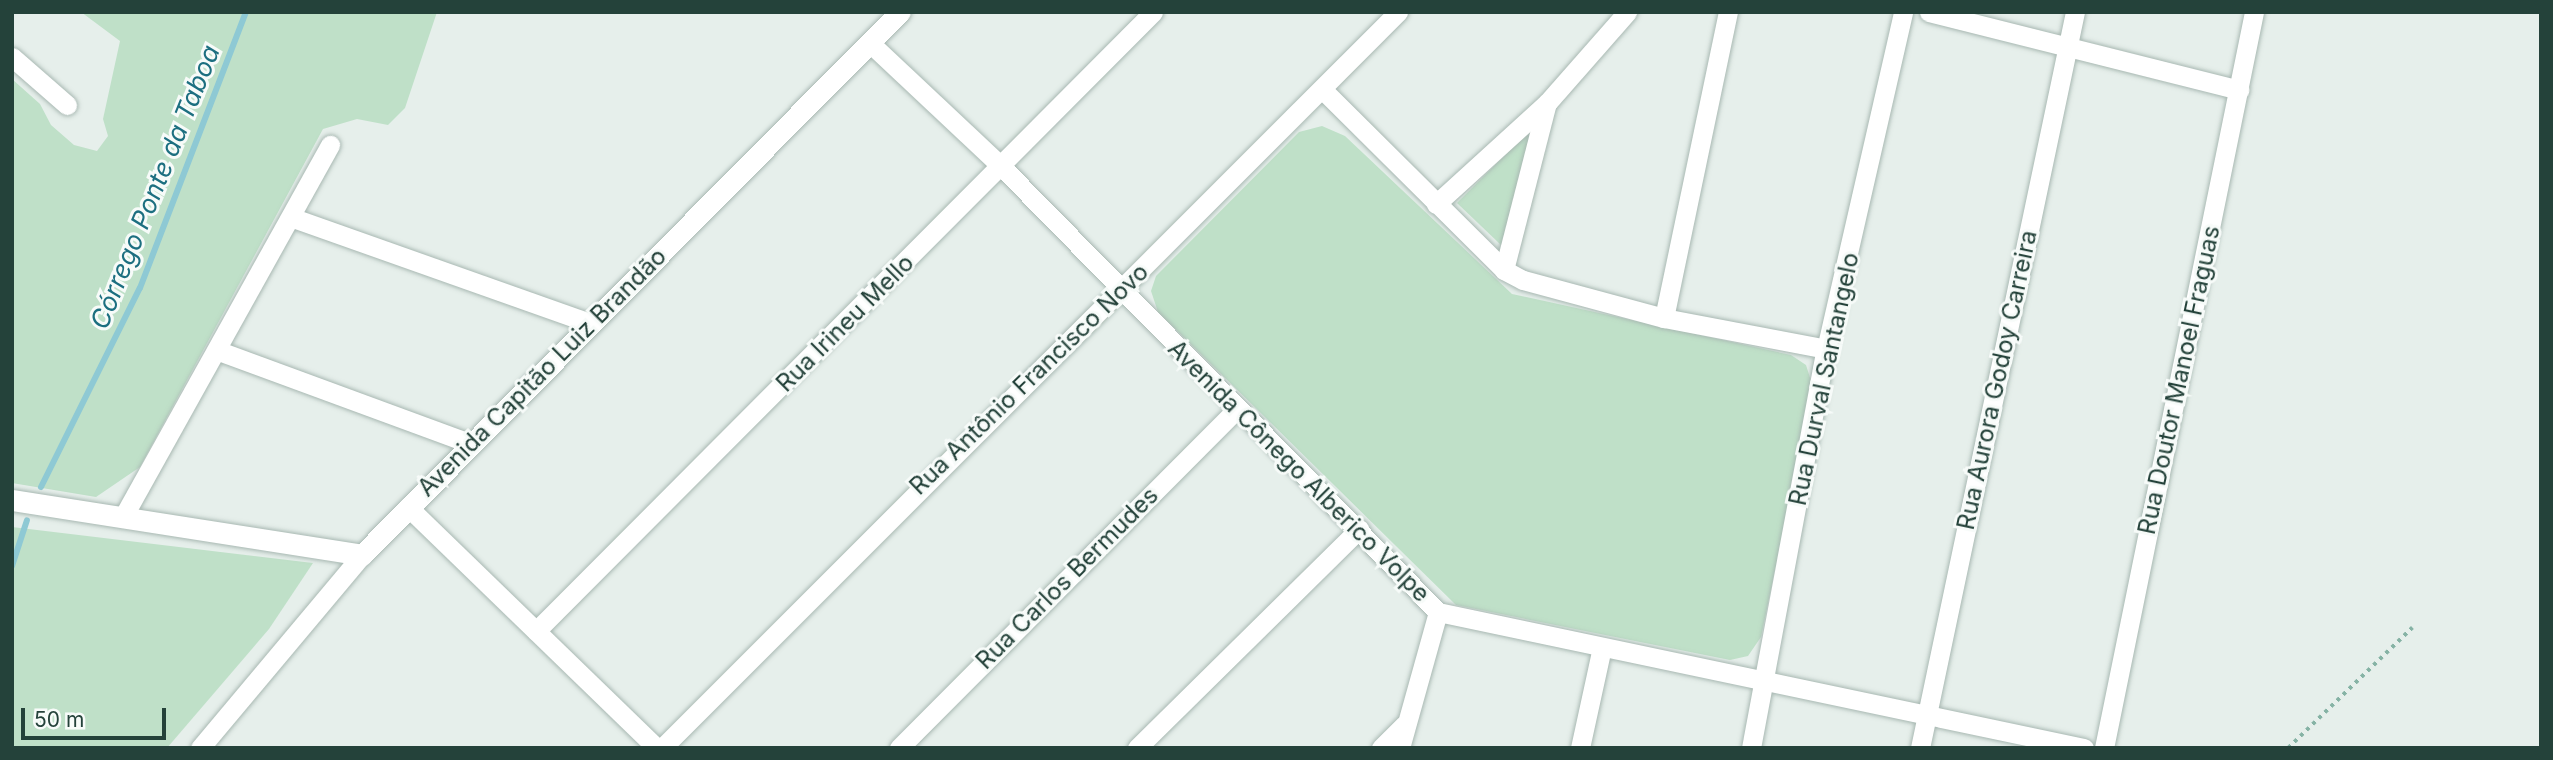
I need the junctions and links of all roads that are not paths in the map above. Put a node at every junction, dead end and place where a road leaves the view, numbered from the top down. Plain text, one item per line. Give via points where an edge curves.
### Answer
1 (900, 12) edge
2 (1153, 12) edge
3 (1398, 12) edge
4 (1627, 12) edge
5 (1728, 12) edge
6 (1903, 12) edge
7 (1929, 12) edge
8 (2075, 12) edge
9 (2254, 12) edge
10 (870, 43) junction
11 (2068, 47) junction
12 (12, 57) edge
13 (1323, 90) junction
14 (2239, 90) junction
15 (1548, 102) junction
16 (67, 105) dead end
17 (330, 145) dead end
18 (1001, 166) junction
19 (1436, 204) junction
20 (293, 218) junction
21 (1504, 270) junction
22 (1120, 290) junction
23 (1664, 318) junction
24 (590, 323) junction
25 (1826, 349) junction
26 (219, 351) junction
27 (1236, 410) junction
28 (472, 444) junction
29 (12, 500) edge
30 (408, 508) junction
31 (123, 517) junction
32 (1359, 529) junction
33 (362, 555) junction
34 (1438, 612) junction
35 (536, 631) junction
36 (1602, 647) junction
37 (1765, 681) junction
38 (1926, 716) junction
39 (1404, 724) junction
40 (200, 748) edge
41 (659, 748) edge
42 (899, 748) edge
43 (1137, 748) edge
44 (1381, 748) edge
45 (1399, 748) edge
46 (1580, 748) edge
47 (1751, 748) edge
48 (1920, 748) edge
49 (2084, 748) edge
50 (2104, 748) edge

1 - 10 main road, Avenida Capitão Luiz Brandão
2 - 18 street, Rua Irineu Mello
3 - 13 street, Rua Antônio Francisco Novo
4 - 15 street
5 - 23 street
6 - 25 street, Rua Durval Santangelo
7 - 11 street
8 - 11 street, Rua Aurora Godoy Carreira
9 - 14 street, Rua Doutor Manoel Fraguas
10 - 18 street, Avenida Cônego Alberico Volpe
10 - 24 main road, Avenida Capitão Luiz Brandão
11 - 14 street
11 - 38 street, Rua Aurora Godoy Carreira
12 - 16 street
13 - 19 street
13 - 22 street, Rua Antônio Francisco Novo
14 - 50 street, Rua Doutor Manoel Fraguas
15 - 19 street
15 - 21 street
17 - 20 street
18 - 22 street, Avenida Cônego Alberico Volpe
18 - 35 street, Rua Irineu Mello
19 - 21 street
20 - 24 street
20 - 26 street
21 - 23 street
22 - 27 street, Avenida Cônego Alberico Volpe
22 - 41 street, Rua Antônio Francisco Novo
23 - 25 street
24 - 28 main road, Avenida Capitão Luiz Brandão
25 - 37 street, Rua Durval Santangelo
26 - 28 street
26 - 31 street
27 - 32 street, Avenida Cônego Alberico Volpe
27 - 42 street, Rua Carlos Bermudes
28 - 30 main road, Avenida Capitão Luiz Brandão
29 - 31 main road
30 - 33 main road, Avenida Capitão Luiz Brandão
30 - 35 street
31 - 33 main road
32 - 34 street, Avenida Cônego Alberico Volpe
32 - 43 street
33 - 40 street, Avenida Capitão Luiz Brandão
34 - 36 street, Avenida Cônego Alberico Volpe
34 - 39 street
35 - 41 street
36 - 37 street, Avenida Cônego Alberico Volpe
36 - 46 street
37 - 38 street, Avenida Cônego Alberico Volpe
37 - 47 street, Rua Durval Santangelo
38 - 48 street, Rua Aurora Godoy Carreira
38 - 49 street, Avenida Cônego Alberico Volpe
39 - 44 street
39 - 45 street

